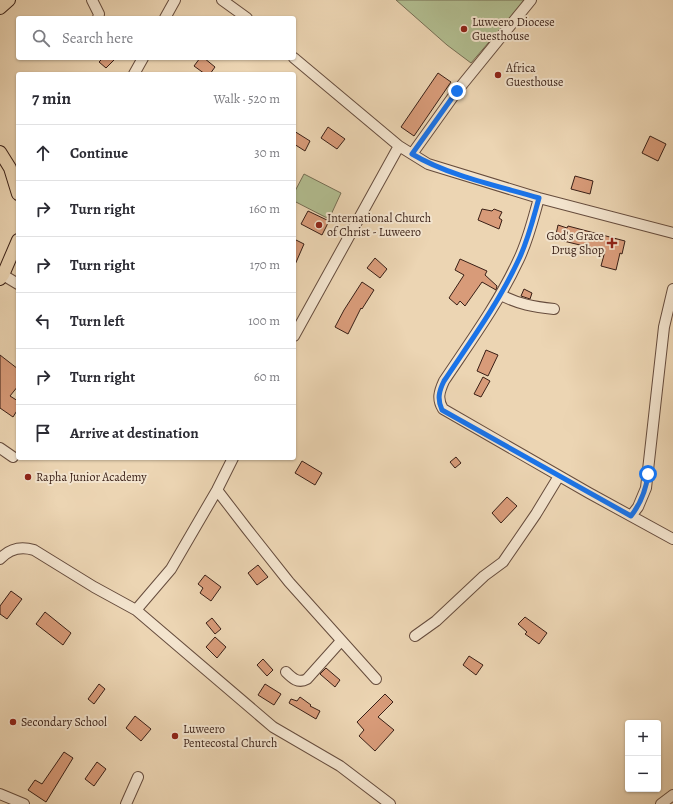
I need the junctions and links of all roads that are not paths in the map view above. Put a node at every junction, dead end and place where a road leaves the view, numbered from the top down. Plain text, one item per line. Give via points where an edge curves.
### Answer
1 (10, 0) edge
2 (92, 0) edge
3 (175, 0) edge
4 (222, 0) edge
5 (531, 0) edge
6 (0, 8) edge
7 (99, 16) edge
8 (166, 16) edge
9 (244, 16) edge
10 (142, 60) edge
11 (296, 60) edge
12 (135, 72) edge
13 (399, 146) junction
14 (0, 152) edge
15 (412, 154) junction
16 (16, 188) edge
17 (539, 198) junction
18 (673, 233) edge
19 (16, 245) edge
20 (2, 277) edge
21 (16, 283) edge
22 (673, 289) edge
23 (501, 295) junction
24 (554, 309) dead end
25 (296, 328) edge
26 (0, 448) edge
27 (13, 456) dead end
28 (232, 460) edge
29 (559, 476) junction
30 (217, 490) junction
31 (631, 516) junction
32 (673, 539) edge
33 (0, 559) edge
34 (136, 610) junction
35 (414, 636) dead end
36 (340, 641) junction
37 (286, 672) dead end
38 (376, 679) dead end
39 (138, 777) dead end
40 (0, 794) edge
41 (673, 795) edge
42 (24, 804) edge
43 (126, 804) edge
44 (390, 804) edge
45 (661, 804) edge

1 - 6 main road
2 - 7 street
3 - 8 street
4 - 9 street
5 - 15 street via 457,91
10 - 12 street
11 - 13 street
13 - 15 street
13 - 25 street
14 - 16 main road via 10,168
15 - 17 street via 428,164
17 - 18 street
17 - 23 street via 523,249
19 - 20 main road
20 - 21 street
22 - 31 street via 664,327 646,488
23 - 24 street via 523,304
23 - 29 street via 444,381 439,391 439,404 442,410
26 - 27 street
28 - 30 street
29 - 31 street
29 - 35 street via 503,562
30 - 34 street via 171,569
30 - 36 street
31 - 32 street
33 - 34 street via 10,550 26,547
34 - 44 street via 273,727 340,766
36 - 37 street via 303,682 294,680
36 - 38 street
39 - 43 street
40 - 42 street
41 - 45 street

